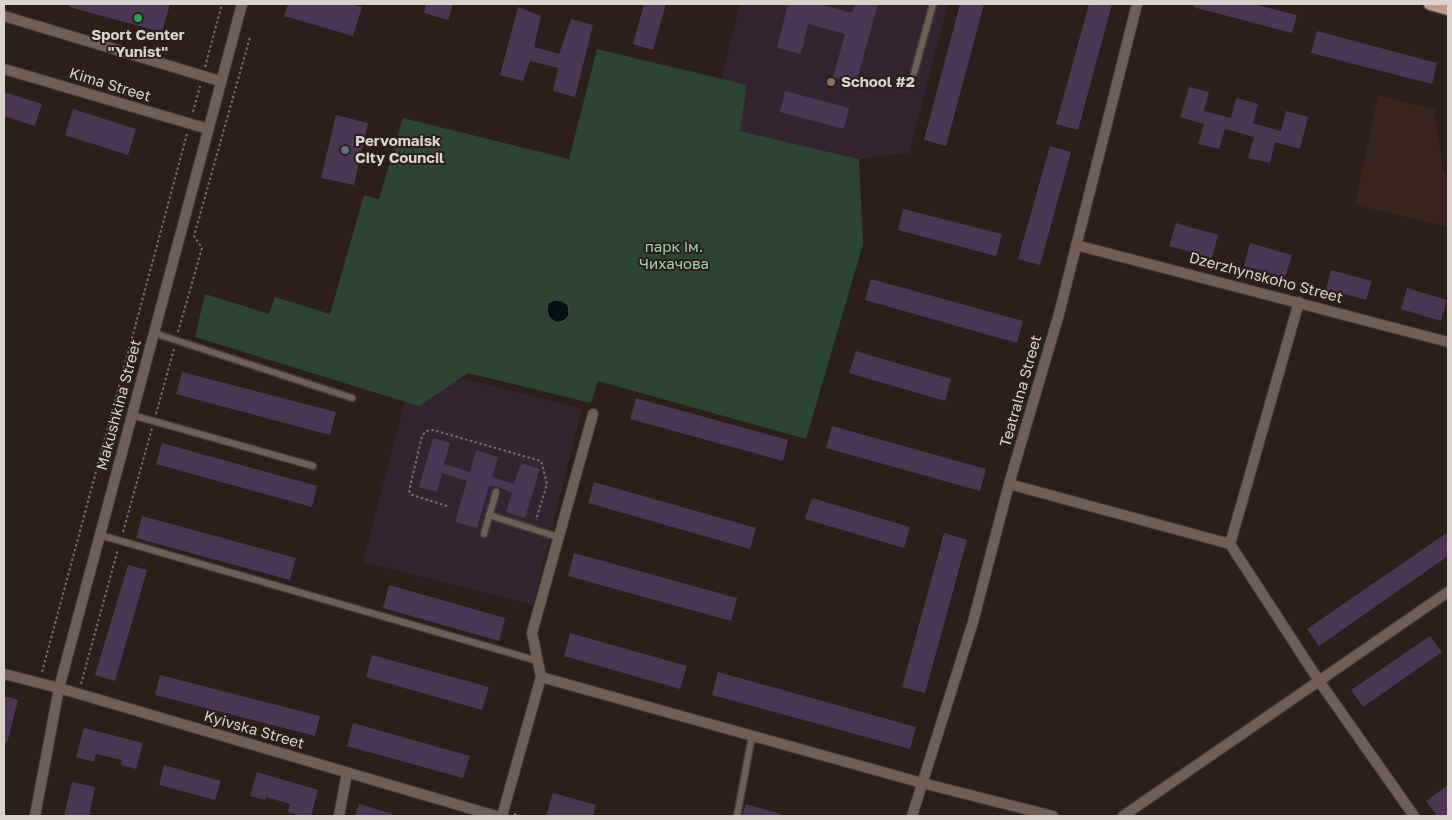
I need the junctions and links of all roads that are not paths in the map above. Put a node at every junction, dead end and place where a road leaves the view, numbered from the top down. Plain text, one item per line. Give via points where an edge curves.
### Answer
1 (242, 4) edge
2 (933, 4) edge
3 (1137, 4) edge
4 (1430, 4) edge
5 (1448, 9) edge
6 (4, 16) edge
7 (4, 69) edge
8 (914, 73) dead end
9 (220, 81) junction
10 (208, 129) junction
11 (1076, 245) junction
12 (1298, 302) junction
13 (154, 333) junction
14 (1448, 342) edge
15 (352, 398) dead end
16 (592, 414) dead end
17 (132, 416) junction
18 (313, 466) dead end
19 (1009, 484) junction
20 (496, 492) dead end
21 (490, 516) junction
22 (484, 534) dead end
23 (100, 535) junction
24 (558, 537) junction
25 (1230, 544) junction
26 (1448, 592) edge
27 (538, 661) junction
28 (4, 674) edge
29 (541, 677) junction
30 (1319, 681) junction
31 (59, 688) junction
32 (752, 736) junction
33 (346, 773) junction
34 (922, 782) junction
35 (36, 816) edge
36 (338, 816) edge
37 (496, 816) edge
38 (502, 816) edge
39 (737, 816) edge
40 (912, 816) edge
41 (1053, 816) edge
42 (1123, 816) edge
43 (1414, 816) edge

1 - 9 street, Makushkina Street
2 - 8 lane
3 - 11 street, Teatralna Street
4 - 5 main road
6 - 9 street
7 - 10 street, Kima Street
9 - 10 street, Makushkina Street
10 - 13 street, Makushkina Street
11 - 12 street, Dzerzhynskoho Street
11 - 19 street, Teatralna Street
12 - 14 street, Dzerzhynskoho Street
12 - 25 street
13 - 15 lane
13 - 17 street, Makushkina Street
16 - 24 street
17 - 18 lane
17 - 23 street, Makushkina Street
19 - 25 street
19 - 34 street, Teatralna Street via 973,622
20 - 21 lane
21 - 22 lane
21 - 24 lane
23 - 27 lane
23 - 31 street, Makushkina Street
24 - 27 street via 532,633
25 - 30 street
26 - 30 street
27 - 29 street
28 - 31 street, Kyivska Street
29 - 32 street
29 - 38 street
30 - 42 street
30 - 43 street
31 - 33 street, Kyivska Street
31 - 35 street, Makushkina Street
32 - 34 street
32 - 39 lane
33 - 36 street
33 - 37 street, Kyivska Street
34 - 40 street, Teatralna Street
34 - 41 street

